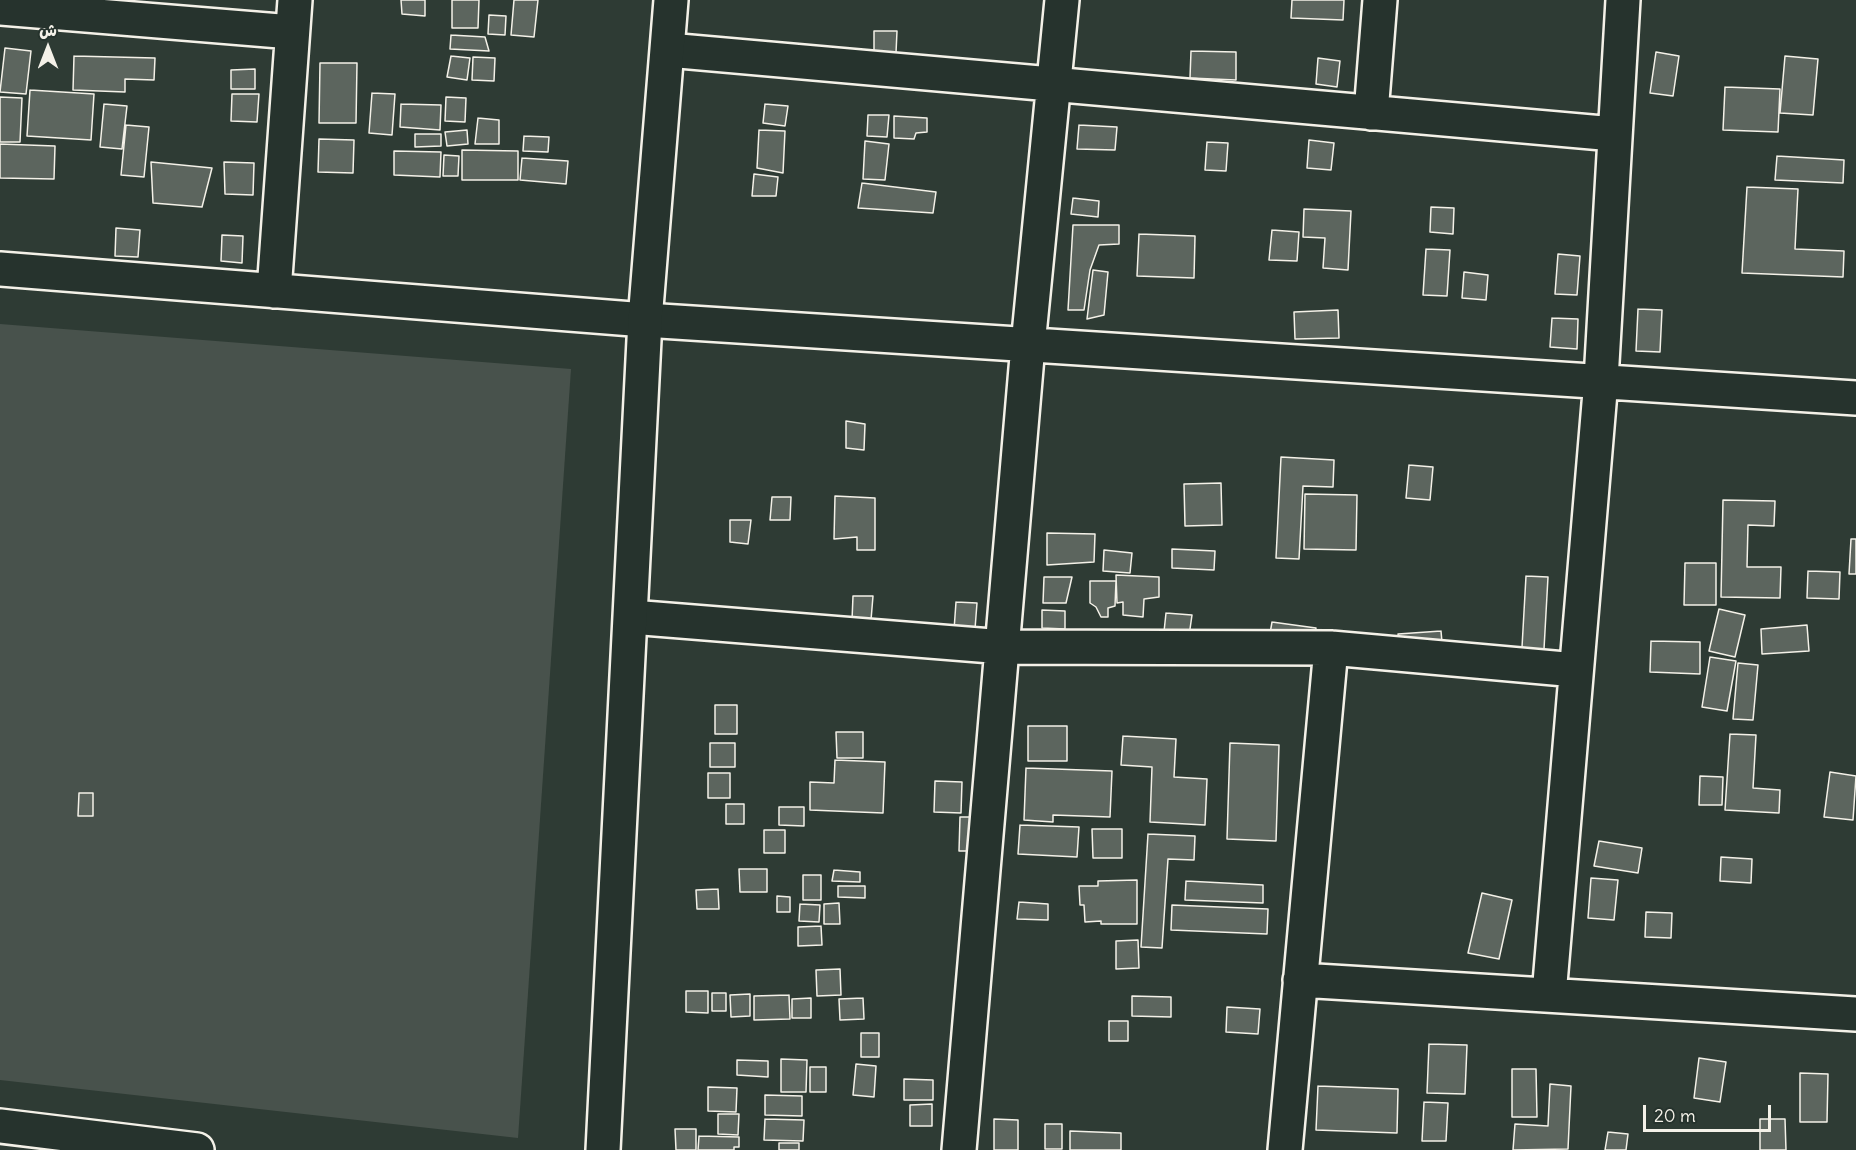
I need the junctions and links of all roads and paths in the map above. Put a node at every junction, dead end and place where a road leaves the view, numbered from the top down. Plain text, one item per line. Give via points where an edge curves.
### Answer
1 (671, 0) edge
2 (1062, 0) edge
3 (1380, 0) edge
4 (1623, 0) edge
5 (39, 5) edge
6 (0, 8) edge
7 (293, 16) edge
8 (668, 50) junction
9 (1053, 84) junction
10 (1371, 113) junction
11 (1614, 135) junction
12 (0, 269) edge
13 (274, 291) junction
14 (645, 320) junction
15 (1029, 345) junction
16 (1601, 380) junction
17 (1856, 398) edge
18 (631, 617) junction
19 (1004, 647) junction
20 (1331, 648) junction
21 (1576, 670) junction
22 (1300, 980) junction
23 (1549, 995) junction
24 (1856, 1014) edge
25 (0, 1126) edge
26 (197, 1150) edge
27 (603, 1150) edge
28 (959, 1150) edge
29 (1285, 1150) edge

1 - 8 street
2 - 9 street
3 - 10 street
4 - 11 street
5 - 6 street
5 - 7 street
7 - 13 street
8 - 9 street
8 - 14 street
9 - 10 street
9 - 15 street
10 - 11 street
11 - 16 street
12 - 13 street
13 - 14 street
14 - 15 street
14 - 18 street
15 - 16 street
15 - 19 street
16 - 17 street
16 - 21 street
18 - 19 street
18 - 27 street
19 - 20 street
19 - 28 street
20 - 21 street
20 - 22 street
21 - 23 street
22 - 23 street
22 - 29 street
23 - 24 street
25 - 26 street

